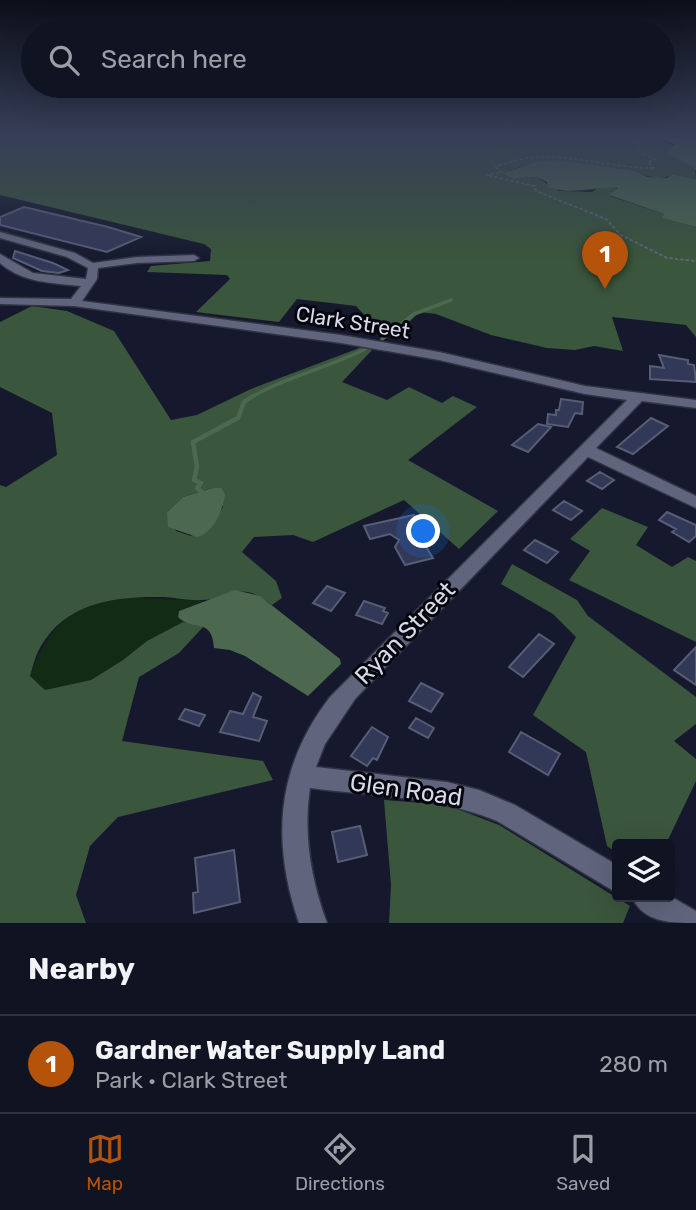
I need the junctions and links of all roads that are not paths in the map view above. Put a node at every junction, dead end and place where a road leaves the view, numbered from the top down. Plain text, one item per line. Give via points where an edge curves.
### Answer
1 (0, 235) edge
2 (24, 242) junction
3 (0, 247) edge
4 (0, 257) edge
5 (194, 258) dead end
6 (92, 266) junction
7 (89, 283) junction
8 (0, 301) edge
9 (74, 303) junction
10 (637, 398) junction
11 (696, 404) edge
12 (585, 449) junction
13 (696, 503) edge
14 (300, 776) junction
15 (612, 877) edge
16 (654, 902) edge
17 (313, 923) edge
18 (690, 923) edge

1 - 2 street
2 - 3 street
2 - 6 street
4 - 7 street via 35,277
5 - 6 street
6 - 7 street
7 - 9 street
8 - 9 street, Clark Street
9 - 10 street, Clark Street via 384,346
10 - 11 street, Clark Street
10 - 12 street, Ryan Street
12 - 13 street
12 - 14 street, Ryan Street via 341,700 310,747
14 - 15 street, Glen Road via 447,793 479,802 506,813
14 - 17 street, Ryan Street via 294,842
16 - 18 street

